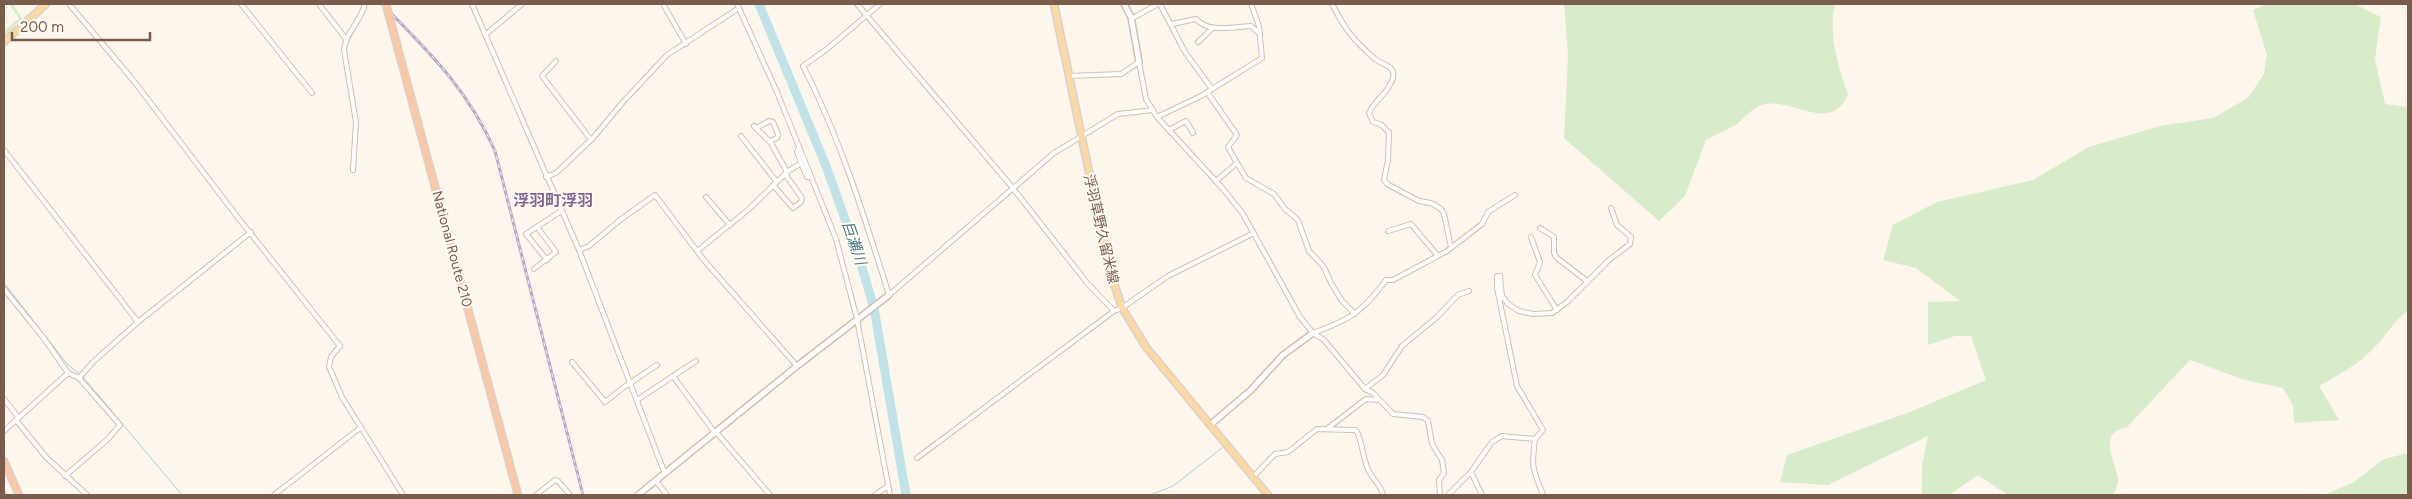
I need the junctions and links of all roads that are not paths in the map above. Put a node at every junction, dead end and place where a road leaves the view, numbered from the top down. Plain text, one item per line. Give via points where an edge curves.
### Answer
1 (46, 4) edge
2 (69, 4) edge
3 (241, 4) edge
4 (318, 4) edge
5 (365, 4) edge
6 (386, 4) edge
7 (472, 4) edge
8 (522, 4) edge
9 (663, 4) edge
10 (857, 4) edge
11 (880, 4) edge
12 (1054, 4) edge
13 (1124, 4) edge
14 (1159, 4) edge
15 (1251, 4) edge
16 (1332, 4) edge
17 (738, 6) edge
18 (866, 14) junction
19 (1131, 19) junction
20 (1172, 24) junction
21 (1213, 28) junction
22 (1260, 34) junction
23 (485, 35) junction
24 (346, 39) junction
25 (4, 42) edge
26 (1198, 42) dead end
27 (686, 44) junction
28 (556, 61) dead end
29 (1139, 62) junction
30 (1069, 76) junction
31 (1212, 89) junction
32 (1207, 92) junction
33 (312, 93) dead end
34 (1153, 110) junction
35 (1158, 117) junction
36 (1169, 130) junction
37 (1194, 133) dead end
38 (742, 136) dead end
39 (1081, 136) junction
40 (591, 140) junction
41 (770, 141) junction
42 (799, 147) junction
43 (4, 150) edge
44 (801, 163) junction
45 (1237, 163) junction
46 (353, 170) dead end
47 (786, 173) junction
48 (546, 177) junction
49 (811, 177) junction
50 (1216, 182) junction
51 (775, 183) junction
52 (1012, 187) junction
53 (1515, 196) dead end
54 (706, 197) dead end
55 (1611, 208) dead end
56 (561, 211) junction
57 (730, 225) junction
58 (536, 227) junction
59 (1540, 228) dead end
60 (251, 232) junction
61 (1254, 232) junction
62 (1388, 232) dead end
63 (1531, 237) dead end
64 (1451, 247) junction
65 (579, 250) junction
66 (697, 251) junction
67 (1438, 256) junction
68 (547, 260) junction
69 (534, 270) dead end
70 (1587, 281) junction
71 (4, 289) edge
72 (1469, 291) dead end
73 (889, 295) junction
74 (1122, 308) junction
75 (1557, 310) junction
76 (1114, 311) junction
77 (1355, 314) junction
78 (857, 319) junction
79 (138, 322) junction
80 (1314, 333) junction
81 (696, 361) dead end
82 (572, 362) dead end
83 (657, 366) dead end
84 (797, 366) junction
85 (68, 373) junction
86 (673, 376) junction
87 (80, 377) junction
88 (630, 382) junction
89 (1365, 389) junction
90 (4, 399) edge
91 (637, 400) junction
92 (1380, 400) junction
93 (17, 418) junction
94 (1210, 425) junction
95 (360, 428) junction
96 (1328, 428) junction
97 (4, 431) edge
98 (716, 433) junction
99 (1535, 439) junction
100 (917, 458) dead end
101 (4, 461) edge
102 (1471, 472) junction
103 (666, 474) junction
104 (64, 476) junction
105 (1254, 477) junction
106 (656, 481) junction
107 (888, 486) junction
108 (19, 495) edge
109 (87, 495) edge
110 (275, 495) edge
111 (402, 495) edge
112 (518, 495) edge
113 (536, 495) edge
114 (570, 495) edge
115 (638, 495) edge
116 (667, 495) edge
117 (770, 495) edge
118 (875, 495) edge
119 (890, 495) edge
120 (1268, 495) edge
121 (1383, 495) edge
122 (1440, 495) edge
123 (1448, 495) edge
124 (1482, 495) edge
125 (1543, 495) edge

1 - 25 main road
2 - 60 street via 133,80
3 - 33 street
4 - 24 street
5 - 24 street
6 - 112 highway, National Route 210, bridge
7 - 23 street
8 - 23 street
9 - 27 street
10 - 18 street
11 - 18 street
12 - 30 main road, 浮羽草野久留米線
13 - 19 street
14 - 19 street
14 - 20 street
15 - 22 street
16 - 64 street via 1348,35 1376,60 1389,65 1392,71 1393,77 1386,92 1369,113 1373,122 1382,125 1389,134 1384,180 1419,201 1432,203 1441,209
17 - 27 street
17 - 42 street via 778,92
18 - 52 street
18 - 73 street via 803,66 863,210
19 - 29 street
20 - 21 street via 1196,19
20 - 31 street via 1185,52
21 - 22 street via 1251,26
21 - 26 street
22 - 31 street via 1262,58
23 - 48 street
24 - 46 street via 344,50 356,122
27 - 40 street via 667,55
28 - 40 street via 542,76
29 - 30 street via 1121,74
29 - 34 street via 1146,99
30 - 39 main road, 浮羽草野久留米線
31 - 32 street
32 - 35 street
32 - 45 street via 1237,135 1228,147
34 - 35 street
34 - 39 street via 1118,114
35 - 36 street
36 - 37 street via 1186,121
36 - 50 street
38 - 51 street
39 - 52 street
39 - 74 main road, 浮羽草野久留米線 via 1109,268
40 - 48 street via 556,173
41 - 41 street via 755,127 773,122 778,134
41 - 47 street
42 - 44 street via 797,152
42 - 49 street
43 - 79 street
44 - 47 street
44 - 49 street via 807,177
45 - 50 street
45 - 77 street via 1250,182 1274,194 1298,220 1309,251 1324,267 1338,295
47 - 51 street
47 - 51 street via 802,198 801,202 793,208
48 - 56 street
49 - 78 street via 836,239
50 - 61 street
51 - 57 street
52 - 73 street
52 - 76 street via 1088,284
53 - 64 street via 1488,212 1482,224
54 - 57 street
55 - 70 street via 1617,225 1631,240 1628,248 1609,260
56 - 58 street
56 - 65 street
57 - 66 street
58 - 68 street via 556,252
58 - 68 street via 526,234
59 - 70 street via 1554,237 1557,258
60 - 79 street
60 - 95 street via 340,346 331,357 329,367
61 - 74 street via 1168,276
61 - 80 street via 1284,290
62 - 67 street via 1411,224
63 - 75 street via 1540,262 1535,276
64 - 67 street
65 - 66 street via 589,246 655,195
65 - 88 street
66 - 84 street
67 - 77 street via 1393,280 1386,280
68 - 69 street
70 - 75 street
71 - 85 street via 43,336
72 - 89 street via 1458,295 1402,346 1383,375
73 - 78 street
74 - 76 street
74 - 94 main road, 浮羽草野久留米線 via 1146,347
75 - 99 street via 1545,314 1519,311 1504,301 1500,276 1497,276 1496,288 1512,371 1526,404 1543,430
76 - 100 street
77 - 80 street
78 - 84 street
78 - 107 street
79 - 87 street
80 - 89 street via 1324,340
80 - 94 street via 1283,355 1250,391
81 - 86 street
82 - 88 street via 605,402
83 - 88 street
84 - 98 street
85 - 87 street
85 - 93 street
86 - 91 street
86 - 98 street
87 - 104 street via 120,425
88 - 91 street
89 - 92 street
90 - 93 street
91 - 103 street
92 - 96 street via 1366,399
92 - 122 street via 1393,414 1423,417 1428,421 1432,444 1442,460 1444,473 1439,480
93 - 97 street
93 - 104 street
94 - 105 main road, 浮羽草野久留米線
95 - 110 street
95 - 111 street
96 - 105 street via 1317,429 1297,447 1276,454
96 - 121 street via 1356,430 1364,459
98 - 103 street
98 - 117 street
99 - 102 street via 1502,436 1492,442
99 - 125 street via 1533,475
101 - 108 highway
102 - 123 street
102 - 124 street
103 - 106 street
104 - 109 street
105 - 120 main road, 浮羽草野久留米線
106 - 115 street
106 - 116 street
107 - 118 street
107 - 119 street
113 - 114 street via 555,480

